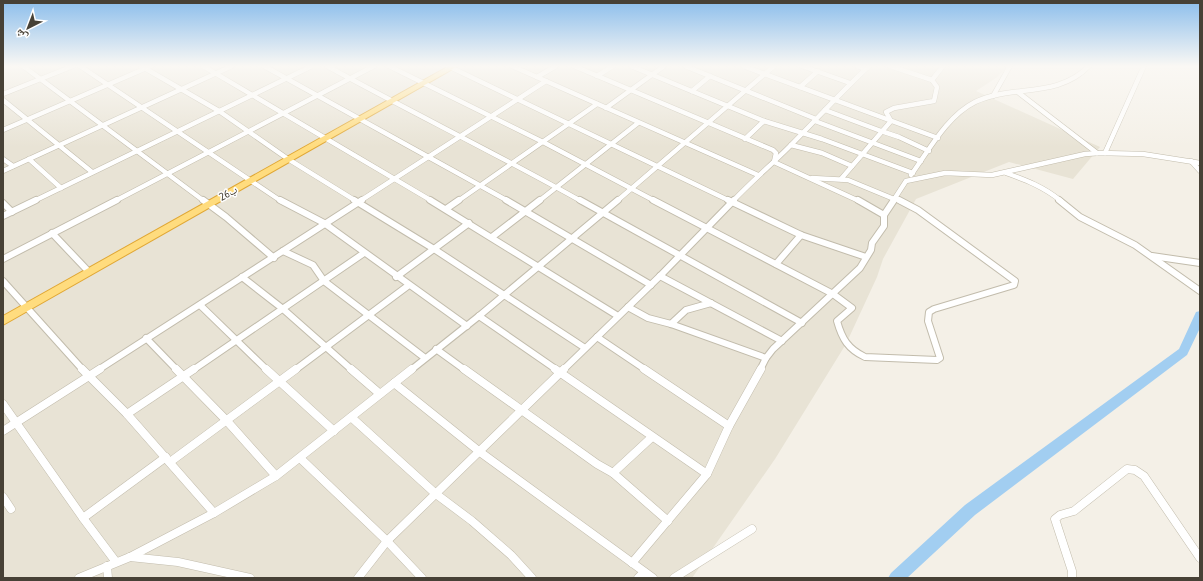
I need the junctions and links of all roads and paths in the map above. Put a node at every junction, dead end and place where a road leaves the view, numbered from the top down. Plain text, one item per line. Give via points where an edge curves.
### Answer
1 (57, 93) edge
2 (87, 93) edge
3 (121, 93) edge
4 (171, 93) edge
5 (187, 93) edge
6 (250, 93) edge
7 (257, 93) edge
8 (314, 93) edge
9 (322, 93) edge
10 (377, 93) edge
11 (405, 93) edge
12 (443, 93) edge
13 (506, 93) edge
14 (527, 93) edge
15 (573, 93) edge
16 (626, 93) edge
17 (637, 93) edge
18 (697, 93) edge
19 (742, 93) edge
20 (753, 93) edge
21 (816, 93) edge
22 (840, 93) edge
23 (936, 93) edge
24 (994, 93) edge
25 (1018, 93) edge
26 (1019, 93) edge
27 (1132, 93) edge
28 (253, 95) junction
29 (318, 95) junction
30 (992, 96) junction
31 (518, 99) junction
32 (3, 100) edge
33 (833, 100) junction
34 (68, 101) junction
35 (391, 101) junction
36 (840, 102) junction
37 (597, 104) junction
38 (728, 106) junction
39 (141, 107) junction
40 (606, 108) junction
41 (825, 110) junction
42 (219, 111) junction
43 (832, 112) junction
44 (283, 113) junction
45 (492, 116) junction
46 (358, 119) junction
47 (26, 120) junction
48 (816, 120) junction
49 (764, 121) junction
50 (890, 121) junction
51 (570, 123) junction
52 (638, 123) junction
53 (708, 123) junction
54 (102, 125) junction
55 (3, 130) edge
56 (178, 131) junction
57 (247, 131) junction
58 (881, 131) junction
59 (803, 134) junction
60 (461, 136) junction
61 (938, 138) junction
62 (324, 139) junction
63 (745, 139) junction
64 (543, 142) junction
65 (612, 143) junction
66 (872, 143) junction
67 (684, 144) junction
68 (58, 145) junction
69 (791, 145) junction
70 (136, 150) junction
71 (209, 151) junction
72 (929, 151) junction
73 (1097, 153) junction
74 (1105, 153) junction
75 (862, 154) junction
76 (428, 157) junction
77 (3, 159) edge
78 (29, 159) junction
79 (288, 159) junction
80 (921, 161) junction
81 (1191, 161) junction
82 (774, 162) junction
83 (1200, 162) edge
84 (513, 163) junction
85 (586, 165) junction
86 (13, 166) junction
87 (657, 166) junction
88 (852, 166) junction
89 (3, 171) edge
90 (1200, 171) edge
91 (92, 172) junction
92 (167, 172) junction
93 (1006, 172) junction
94 (912, 173) junction
95 (758, 175) junction
96 (808, 178) junction
97 (395, 179) junction
98 (841, 179) junction
99 (251, 180) junction
100 (906, 181) junction
101 (480, 186) junction
102 (557, 187) junction
103 (61, 188) junction
104 (631, 188) junction
105 (894, 199) junction
106 (359, 202) junction
107 (733, 202) junction
108 (3, 203) edge
109 (208, 204) junction
110 (446, 209) junction
111 (526, 211) junction
112 (12, 212) junction
113 (603, 212) junction
114 (884, 215) junction
115 (3, 216) edge
116 (324, 222) junction
117 (469, 223) junction
118 (707, 228) junction
119 (52, 234) junction
120 (802, 235) junction
121 (492, 236) junction
122 (572, 239) junction
123 (434, 249) junction
124 (283, 251) junction
125 (364, 254) junction
126 (681, 255) junction
127 (1152, 256) junction
128 (866, 257) junction
129 (274, 258) junction
130 (3, 259) edge
131 (1200, 263) edge
132 (776, 264) junction
133 (539, 266) junction
134 (89, 272) junction
135 (660, 276) junction
136 (242, 277) junction
137 (396, 277) junction
138 (3, 281) edge
139 (324, 281) junction
140 (651, 285) junction
141 (409, 286) junction
142 (1200, 291) edge
143 (833, 294) junction
144 (504, 295) junction
145 (711, 303) junction
146 (200, 304) junction
147 (628, 307) junction
148 (26, 308) junction
149 (283, 310) junction
150 (369, 315) junction
151 (479, 316) junction
152 (618, 316) junction
153 (3, 321) edge
154 (802, 323) junction
155 (671, 324) junction
156 (466, 326) junction
157 (597, 337) junction
158 (146, 338) junction
159 (237, 340) junction
160 (782, 341) junction
161 (325, 347) junction
162 (585, 348) junction
163 (436, 349) junction
164 (425, 358) junction
165 (766, 358) junction
166 (561, 372) junction
167 (89, 376) junction
168 (183, 376) junction
169 (280, 382) junction
170 (394, 383) junction
171 (380, 394) junction
172 (3, 404) edge
173 (522, 410) junction
174 (127, 414) junction
175 (351, 417) junction
176 (227, 421) junction
177 (16, 423) junction
178 (729, 426) junction
179 (3, 431) edge
180 (334, 431) junction
181 (652, 437) junction
182 (480, 452) junction
183 (300, 458) junction
184 (168, 460) junction
185 (613, 473) junction
186 (707, 474) junction
187 (276, 476) junction
188 (436, 494) junction
189 (3, 498) edge
190 (11, 509) dead end
191 (214, 513) junction
192 (83, 518) junction
193 (668, 521) junction
194 (752, 528) dead end
195 (387, 541) junction
196 (130, 557) junction
197 (1200, 558) edge
198 (116, 562) junction
199 (632, 563) junction
200 (107, 566) junction
201 (641, 575) edge
202 (79, 578) edge
203 (108, 578) edge
204 (250, 578) edge
205 (358, 578) edge
206 (422, 578) edge
207 (532, 578) edge
208 (654, 578) edge
209 (674, 578) edge
210 (1072, 578) edge

1 - 34 street
2 - 34 street
3 - 39 street
4 - 39 street
5 - 42 street
6 - 28 street
7 - 28 street
8 - 29 street
9 - 29 street
10 - 35 street
11 - 35 highway, 26ب
12 - 45 street
13 - 31 street
14 - 31 street
15 - 37 street
16 - 40 street
17 - 53 street
18 - 38 street
19 - 38 street
20 - 48 street
21 - 33 street
22 - 33 street
23 - 50 street via 934,101 894,108 886,112
24 - 30 street
25 - 30 street
26 - 73 street
27 - 74 street
28 - 42 street
28 - 44 street
29 - 44 street
29 - 46 street
30 - 61 street via 974,102 961,111
31 - 45 street
31 - 51 street
32 - 47 street
33 - 36 street
33 - 41 street
34 - 47 street
34 - 54 street
35 - 46 highway, 26ب
35 - 60 street
36 - 43 street
36 - 50 street
37 - 40 street
37 - 51 street
38 - 49 street
38 - 53 street
39 - 54 street
39 - 56 street
40 - 52 street
41 - 43 street
41 - 48 street
42 - 56 street
42 - 57 street
43 - 58 street
44 - 57 street
44 - 62 street
45 - 60 street
45 - 64 street
46 - 62 highway, 26ب
46 - 76 street
47 - 55 street
47 - 68 street
48 - 59 street
48 - 66 street
49 - 59 street
49 - 63 street
50 - 58 street
50 - 61 street
51 - 64 street
51 - 65 street
52 - 65 street
52 - 67 street
53 - 63 street
53 - 67 street
54 - 68 street
54 - 70 street
56 - 70 street
56 - 71 street
57 - 71 street
57 - 79 street
58 - 66 street
58 - 72 street
59 - 69 street
59 - 75 street
60 - 76 street
60 - 84 street
61 - 72 street
62 - 79 highway, 26ب
62 - 97 street
63 - 82 street via 773,150 776,153
64 - 84 street
64 - 85 street
65 - 85 street
65 - 87 street
66 - 75 street
66 - 80 street
67 - 87 street
67 - 95 street
68 - 78 street
68 - 91 street
69 - 82 street
69 - 88 street via 822,153
70 - 91 street
70 - 92 street
71 - 92 street
71 - 99 street
72 - 80 street
73 - 74 street
73 - 93 street
74 - 81 street via 1151,154
75 - 88 street
75 - 94 street
76 - 97 street
76 - 101 street
77 - 86 street
78 - 86 street
78 - 103 street
79 - 99 highway, 26ب
79 - 106 street
80 - 94 street
81 - 83 street
81 - 90 street
82 - 95 street
82 - 96 street
84 - 101 street
84 - 102 street
85 - 102 street
85 - 104 street
86 - 89 street
87 - 104 street
87 - 107 street
88 - 98 street
91 - 103 street
92 - 109 street
92 - 119 street
93 - 100 street via 992,175 945,173
93 - 127 street via 1050,192 1080,216
94 - 100 street
95 - 107 street
96 - 98 street
96 - 114 street via 849,195
97 - 106 street
97 - 110 street
98 - 105 street
99 - 109 highway, 26ب
99 - 116 street via 289,206
100 - 105 street
101 - 110 street
101 - 111 street
102 - 111 street
102 - 113 street
103 - 112 street
104 - 113 street
104 - 118 street
105 - 114 street
105 - 143 street via 918,210 1012,278 1015,281 1014,285 929,312 928,321 940,358 933,361 865,357 854,352 845,344 837,321 852,308
106 - 116 street
106 - 123 street
107 - 118 street
107 - 120 street
108 - 112 street
109 - 129 street
109 - 134 highway, 26ب
110 - 117 street
111 - 121 street
111 - 122 street
112 - 115 street
113 - 122 street
113 - 126 street
114 - 128 street via 884,226
116 - 124 street
116 - 125 street
117 - 121 street
117 - 123 street
118 - 126 street
118 - 132 street
119 - 130 street
119 - 134 street
120 - 128 street
120 - 132 street
121 - 133 street
122 - 133 street
122 - 140 street
123 - 137 street
123 - 144 street
124 - 129 street
124 - 139 street via 313,265
125 - 137 street
125 - 139 street
126 - 135 street
126 - 154 street
127 - 131 street
127 - 142 street
128 - 143 street via 860,268
129 - 136 street
132 - 143 street
133 - 144 street
133 - 152 street
134 - 148 highway, 26ب
135 - 140 street
135 - 145 street
136 - 146 street
136 - 149 street
137 - 141 street
138 - 148 street
139 - 149 street
139 - 150 street
140 - 147 street
141 - 150 street
141 - 156 street
143 - 154 street
144 - 151 street
144 - 162 street
145 - 155 street via 686,310
145 - 160 street
146 - 158 street
146 - 159 street
147 - 152 street
147 - 155 street via 648,318
148 - 153 highway, 26ب
148 - 167 street
149 - 159 street
149 - 161 street
150 - 161 street
150 - 164 street
151 - 156 street
151 - 166 street
152 - 157 street
154 - 160 street
155 - 165 street
156 - 163 street
157 - 162 street
157 - 178 street
158 - 167 street
158 - 168 street
159 - 168 street
159 - 169 street
160 - 165 street
161 - 169 street
161 - 171 street
162 - 166 street
163 - 164 street
163 - 173 street
164 - 170 street
165 - 178 street
166 - 173 street
166 - 181 street
167 - 174 street
167 - 177 street
168 - 174 street
168 - 176 street
169 - 176 street
169 - 180 street
170 - 171 street
170 - 182 street
171 - 175 street
172 - 177 street
173 - 182 street
173 - 185 street
174 - 184 street
175 - 180 street
175 - 188 street
176 - 184 street
176 - 187 street
177 - 179 street
177 - 192 street
178 - 186 street
180 - 183 street
181 - 185 street
181 - 186 street
182 - 188 street
182 - 199 street
183 - 187 street
183 - 195 street
184 - 191 street
184 - 192 street
185 - 193 street
186 - 193 street
187 - 191 street
188 - 195 street
188 - 207 street via 472,521
189 - 190 street
191 - 196 street
192 - 198 street
193 - 199 street
194 - 209 street
195 - 205 street
195 - 206 street
196 - 198 street
196 - 204 street via 178,562
197 - 210 street via 1144,476 1135,470 1127,469 1074,511 1055,519
198 - 200 street
199 - 201 street
200 - 202 street
200 - 203 street
201 - 208 street

